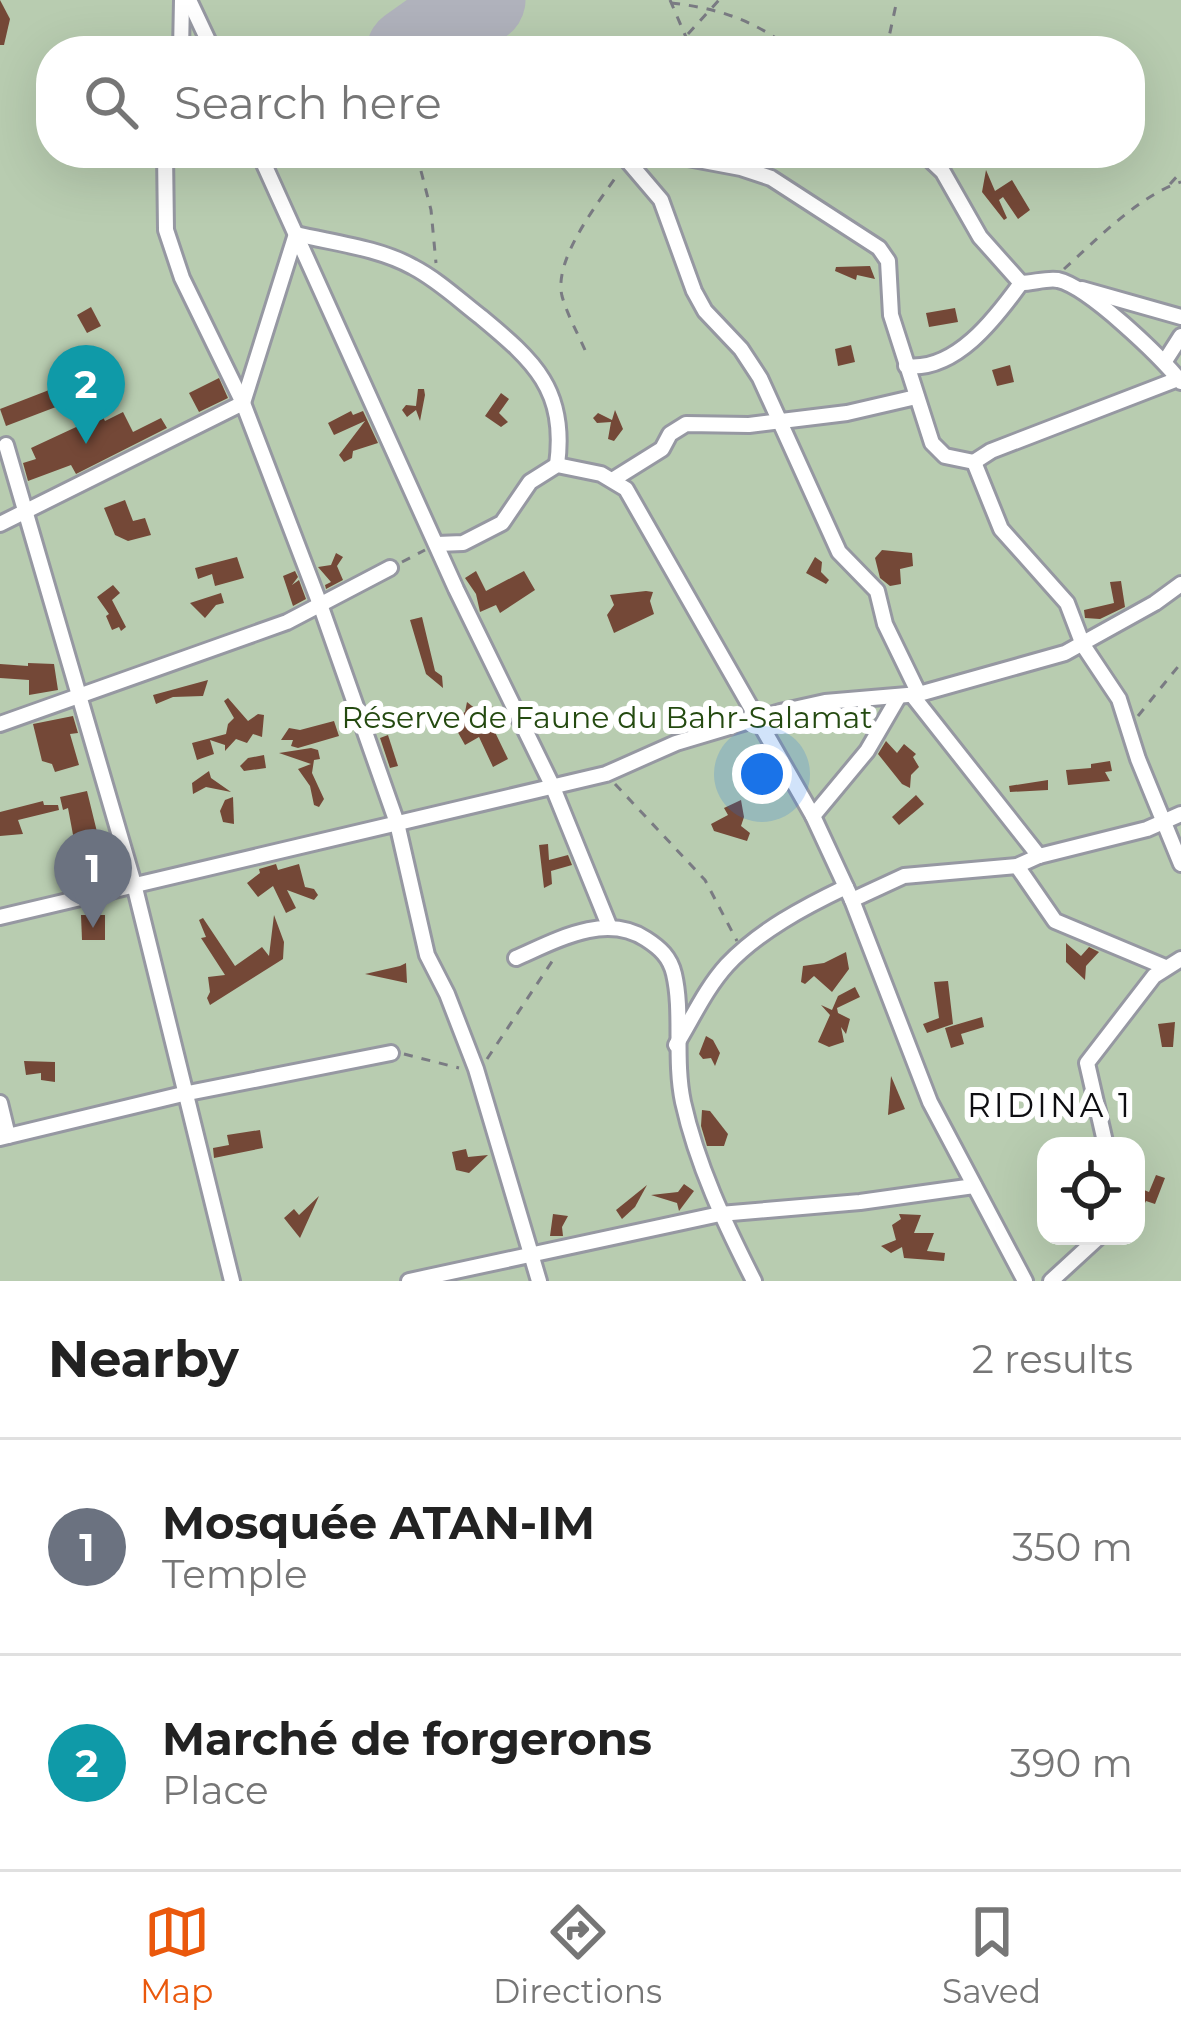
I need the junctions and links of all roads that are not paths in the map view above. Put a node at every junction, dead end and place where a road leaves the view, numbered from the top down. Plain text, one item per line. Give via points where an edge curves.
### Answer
1 (186, 0) edge
2 (182, 36) edge
3 (204, 36) edge
4 (166, 168) edge
5 (266, 168) edge
6 (633, 168) edge
7 (741, 168) edge
8 (939, 168) edge
9 (296, 234) junction
10 (1021, 283) junction
11 (1077, 288) junction
12 (1181, 317) edge
13 (1181, 336) edge
14 (1166, 362) junction
15 (906, 366) junction
16 (1180, 380) edge
17 (916, 397) junction
18 (243, 403) junction
19 (782, 420) junction
20 (6, 445) dead end
21 (974, 462) junction
22 (557, 465) junction
23 (614, 479) junction
24 (28, 511) junction
25 (0, 524) edge
26 (437, 544) junction
27 (390, 568) road end
28 (1181, 584) edge
29 (321, 607) junction
30 (1083, 645) junction
31 (910, 695) junction
32 (81, 696) junction
33 (761, 719) junction
34 (0, 724) edge
35 (552, 785) junction
36 (1181, 814) edge
37 (813, 816) junction
38 (1164, 822) junction
39 (397, 823) junction
40 (1039, 856) junction
41 (1181, 864) edge
42 (1017, 866) junction
43 (134, 884) junction
44 (849, 893) junction
45 (0, 917) edge
46 (610, 928) junction
47 (516, 958) dead end
48 (1175, 965) edge
49 (676, 1045) junction
50 (391, 1053) road end
51 (183, 1094) junction
52 (0, 1103) edge
53 (4, 1137) edge
54 (1104, 1137) edge
55 (974, 1186) junction
56 (720, 1214) junction
57 (1090, 1245) edge
58 (531, 1258) junction
59 (232, 1281) edge
60 (409, 1281) edge
61 (539, 1281) edge
62 (754, 1281) edge
63 (1025, 1281) edge
64 (1051, 1281) edge

1 - 2 street
1 - 3 street
4 - 18 street via 166,230
5 - 9 street
6 - 19 street via 661,200 705,311 751,363
7 - 15 street via 771,178 879,248
8 - 10 street via 980,237
9 - 18 street
9 - 22 street via 411,265 521,350 541,373 557,416
9 - 26 street
10 - 11 street via 1054,279
10 - 15 street via 978,334 935,365
11 - 12 street
11 - 14 street
13 - 14 street
14 - 16 street
15 - 17 street
16 - 21 street
17 - 19 street
17 - 21 street via 932,442 945,456
18 - 24 street
18 - 29 street
19 - 23 street via 679,426 662,448
19 - 31 street via 839,552 877,591
20 - 24 street
21 - 30 street via 1001,529 1066,603
22 - 23 street
22 - 26 street via 530,482 502,523 463,543
23 - 33 street
24 - 25 street
24 - 32 street
26 - 35 street
27 - 29 street
28 - 30 street
29 - 32 street
29 - 39 street
30 - 31 street
30 - 38 street via 1106,675
31 - 33 street via 825,702
31 - 37 street
31 - 40 street
32 - 34 street
32 - 43 street
33 - 35 street
33 - 37 street
35 - 39 street
35 - 46 street
36 - 38 street
37 - 44 street
38 - 40 street
38 - 41 street
39 - 43 street
39 - 58 street via 427,955 476,1069
40 - 42 street
42 - 44 street via 915,874
42 - 48 street via 1065,928
43 - 45 street
43 - 51 street
44 - 49 street via 807,906 742,951
44 - 55 street via 930,1102
46 - 47 street via 575,932
46 - 49 street via 664,951 674,973
48 - 54 street via 1087,1063
49 - 56 street via 683,1101
50 - 51 street
51 - 53 street
51 - 59 street
52 - 53 street
55 - 56 street
55 - 63 street
56 - 58 street
56 - 62 street
57 - 64 street
58 - 60 street
58 - 61 street

